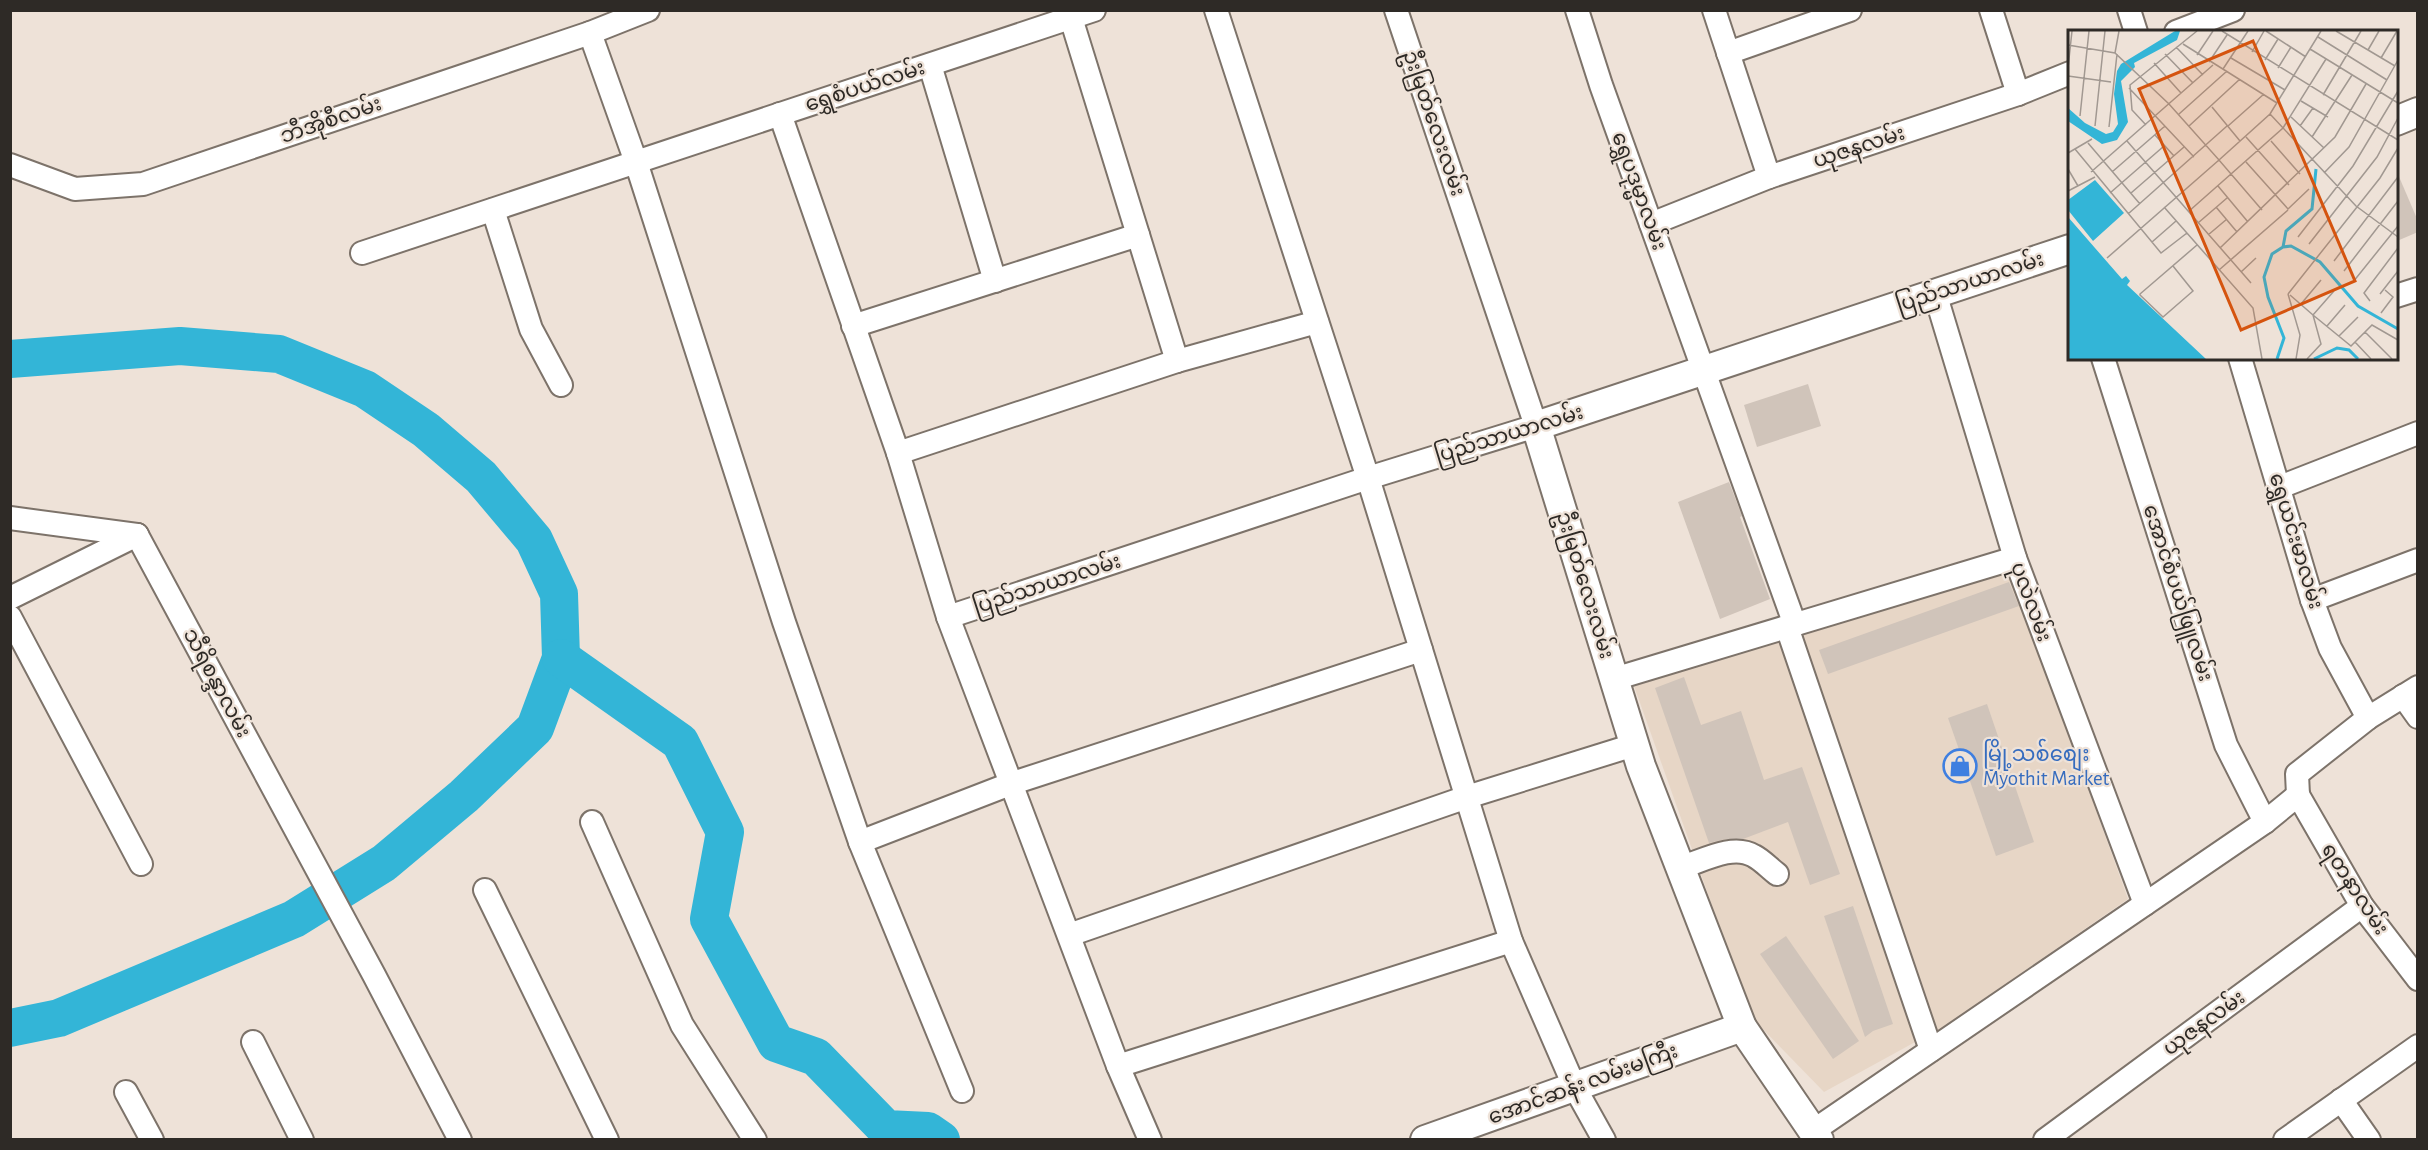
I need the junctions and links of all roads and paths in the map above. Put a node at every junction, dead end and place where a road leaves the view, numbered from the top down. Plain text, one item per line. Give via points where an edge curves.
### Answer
1 (648, 10) edge
2 (1094, 10) edge
3 (1216, 10) edge
4 (1396, 10) edge
5 (1576, 10) edge
6 (1714, 10) edge
7 (1991, 10) edge
8 (2129, 10) edge
9 (2233, 10) edge
10 (1850, 11) edge
11 (1071, 18) junction
12 (2135, 30) edge
13 (2181, 30) edge
14 (590, 33) junction
15 (1728, 53) junction
16 (930, 65) junction
17 (2068, 74) edge
18 (2018, 94) junction
19 (2418, 112) edge
20 (780, 114) junction
21 (2398, 121) edge
22 (636, 162) junction
23 (10, 165) edge
24 (1769, 177) junction
25 (493, 210) junction
26 (1651, 224) junction
27 (1138, 235) junction
28 (2068, 250) edge
29 (362, 253) dead end
30 (995, 281) junction
31 (2418, 289) edge
32 (1935, 293) junction
33 (2398, 296) edge
34 (1317, 321) junction
35 (853, 326) junction
36 (2104, 360) edge
37 (2242, 360) edge
38 (1177, 361) junction
39 (1703, 370) junction
40 (561, 385) dead end
41 (1536, 426) junction
42 (2418, 433) edge
43 (898, 453) junction
44 (1368, 478) junction
45 (2280, 486) junction
46 (10, 518) edge
47 (137, 535) junction
48 (2014, 558) junction
49 (2418, 560) edge
50 (10, 598) edge
51 (2312, 600) junction
52 (948, 617) junction
53 (10, 618) edge
54 (1791, 626) junction
55 (1421, 650) junction
56 (1614, 679) junction
57 (2410, 692) edge
58 (2418, 717) edge
59 (2367, 718) junction
60 (1635, 745) junction
61 (1010, 784) junction
62 (2298, 795) junction
63 (1467, 797) junction
64 (592, 822) dead end
65 (2265, 822) junction
66 (860, 842) junction
67 (141, 864) dead end
68 (1680, 868) junction
69 (1777, 874) dead end
70 (485, 890) dead end
71 (2145, 904) junction
72 (2362, 906) junction
73 (1068, 935) junction
74 (1511, 941) junction
75 (2418, 979) edge
76 (1742, 1027) junction
77 (253, 1042) dead end
78 (2418, 1046) edge
79 (1931, 1050) junction
80 (1119, 1066) junction
81 (1575, 1088) junction
82 (962, 1091) dead end
83 (126, 1092) dead end
84 (2341, 1100) junction
85 (1816, 1135) edge
86 (152, 1140) edge
87 (302, 1140) edge
88 (460, 1140) edge
89 (607, 1140) edge
90 (755, 1140) edge
91 (1150, 1140) edge
92 (1425, 1140) edge
93 (1605, 1140) edge
94 (2045, 1140) edge
95 (2285, 1140) edge
96 (2368, 1140) edge

1 - 14 street, ဘီအိုစီလမ်း
2 - 11 street, ရွှေစံပယ်လမ်း
3 - 34 street
4 - 41 street, ဦးမြတ်လေးလမ်း
5 - 26 street, ရွှေပဒုမ္မာလမ်း
6 - 15 street
7 - 18 street
8 - 12 street
9 - 13 street
10 - 15 street
11 - 16 street, ရွှေစံပယ်လမ်း
11 - 27 street
14 - 22 street
14 - 23 street, ဘီအိုစီလမ်း via 143,184 75,189
15 - 24 street
16 - 20 street, ရွှေစံပယ်လမ်း
16 - 30 street
17 - 18 street, ယုဇနလမ်း
18 - 24 street, ယုဇနလမ်း
19 - 21 main road
20 - 22 street, ရွှေစံပယ်လမ်း
20 - 35 street
22 - 25 street, ရွှေစံပယ်လမ်း
22 - 66 street via 784,622
24 - 26 street, ယုဇနလမ်း
25 - 29 street, ရွှေစံပယ်လမ်း
25 - 40 street via 531,329
26 - 39 street, ရွှေပဒုမ္မာလမ်း
27 - 30 street
27 - 38 street
28 - 32 main road, ပြည်သာယာလမ်း
30 - 35 street
31 - 33 street
32 - 39 main road, ပြည်သာယာလမ်း
32 - 48 street, ပုလဲလမ်း
34 - 38 street
34 - 44 street
35 - 43 street
36 - 65 street, အောင်စံပယ်ဖြူလမ်း via 2226,745
37 - 45 street, ရွှေယင်းမာလမ်း
38 - 43 street
39 - 41 main road, ပြည်သာယာလမ်း
39 - 54 street, ရွှေပဒုမ္မာလမ်း
41 - 44 street, ပြည်သာယာလမ်း
41 - 56 main road, ဦးမြတ်လေးလမ်း
42 - 45 street
43 - 52 street
44 - 52 street, ပြည်သာယာလမ်း
44 - 55 street
45 - 51 street, ရွှေယင်းမာလမ်း
46 - 47 street
47 - 50 street
47 - 88 street, သီရိစန္ဒာလမ်း
48 - 54 street
48 - 71 street, ပုလဲလမ်း
49 - 51 street
51 - 59 street, ရွှေယင်းမာလမ်း via 2330,648
52 - 61 street
53 - 67 street
54 - 56 street
54 - 79 street, ရွှေပဒုမ္မာလမ်း
55 - 61 street
55 - 63 street
56 - 60 main road, ဦးမြတ်လေးလမ်း
57 - 58 street
57 - 59 street
59 - 62 street via 2297,774
60 - 63 street
60 - 68 main road, ဦးမြတ်လေးလမ်း
61 - 66 street
61 - 73 street
62 - 65 street
62 - 72 street, ရတနာလမ်း
63 - 73 street
63 - 74 street
64 - 90 street via 682,1025
65 - 71 street
66 - 82 street
68 - 69 street via 1742,850
68 - 76 main road, ဦးမြတ်လေးလမ်း
70 - 89 street
71 - 79 street
72 - 75 street, ရတနာလမ်း
72 - 94 street, ယုဇနလမ်း
73 - 80 street
74 - 80 street
74 - 81 street
76 - 81 main road, အောင်ဆန်း လမ်းမကြီး
76 - 85 main road, ဦးမြတ်လေးလမ်း
77 - 87 street
78 - 84 street
79 - 85 street
80 - 91 street
81 - 92 main road, အောင်ဆန်း လမ်းမကြီး
81 - 93 street
83 - 86 street
84 - 95 street
84 - 96 street

